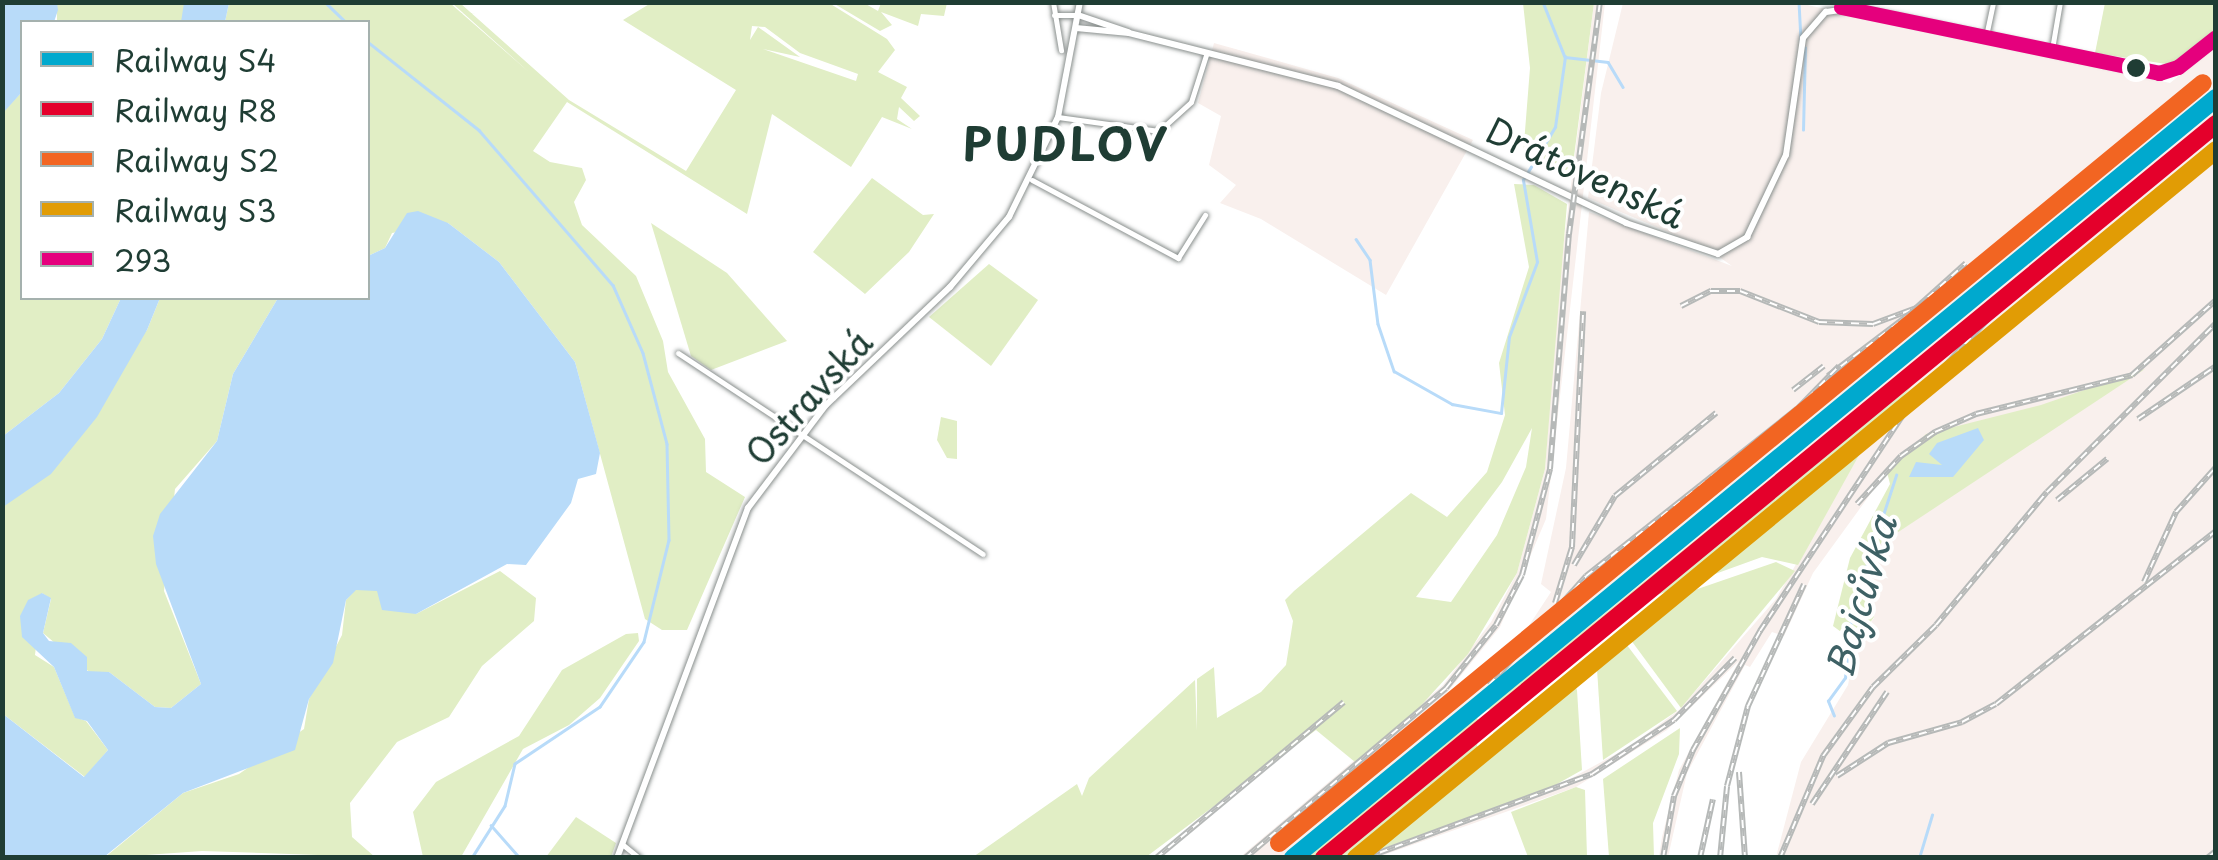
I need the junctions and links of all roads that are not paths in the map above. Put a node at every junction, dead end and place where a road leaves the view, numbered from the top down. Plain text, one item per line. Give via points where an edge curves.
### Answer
1 (1054, 2) edge
2 (1080, 2) edge
3 (1993, 2) edge
4 (2060, 2) edge
5 (1842, 5) edge
6 (1054, 15) junction
7 (1078, 15) junction
8 (1076, 28) junction
9 (1129, 33) junction
10 (2216, 37) edge
11 (1986, 39) junction
12 (1061, 50) dead end
13 (1207, 52) junction
14 (2051, 52) junction
15 (1058, 117) junction
16 (1032, 180) junction
17 (1204, 215) dead end
18 (678, 352) dead end
19 (798, 437) junction
20 (983, 554) dead end
21 (622, 844) junction
22 (617, 858) edge
23 (639, 858) edge

1 - 6 street
2 - 7 street, Ostravská
3 - 11 street
4 - 14 street
5 - 11 street
5 - 13 street, Drátovenská via 1815,20 1803,38 1789,148 1747,237 1728,252 1706,253 1665,239 1352,91
6 - 7 street
6 - 12 street
7 - 8 street, Ostravská
7 - 9 street, Drátovenská
8 - 9 street, Drátovenská
8 - 15 street, Ostravská
9 - 13 street, Drátovenská
10 - 14 street via 2164,72
11 - 14 street
13 - 15 street via 1191,102 1159,132
15 - 16 street, Ostravská
16 - 17 street via 1178,258
16 - 19 street, Ostravská via 967,268
18 - 19 street
19 - 20 street
19 - 21 street, Ostravská via 730,545
21 - 22 street, Ostravská
21 - 23 street

